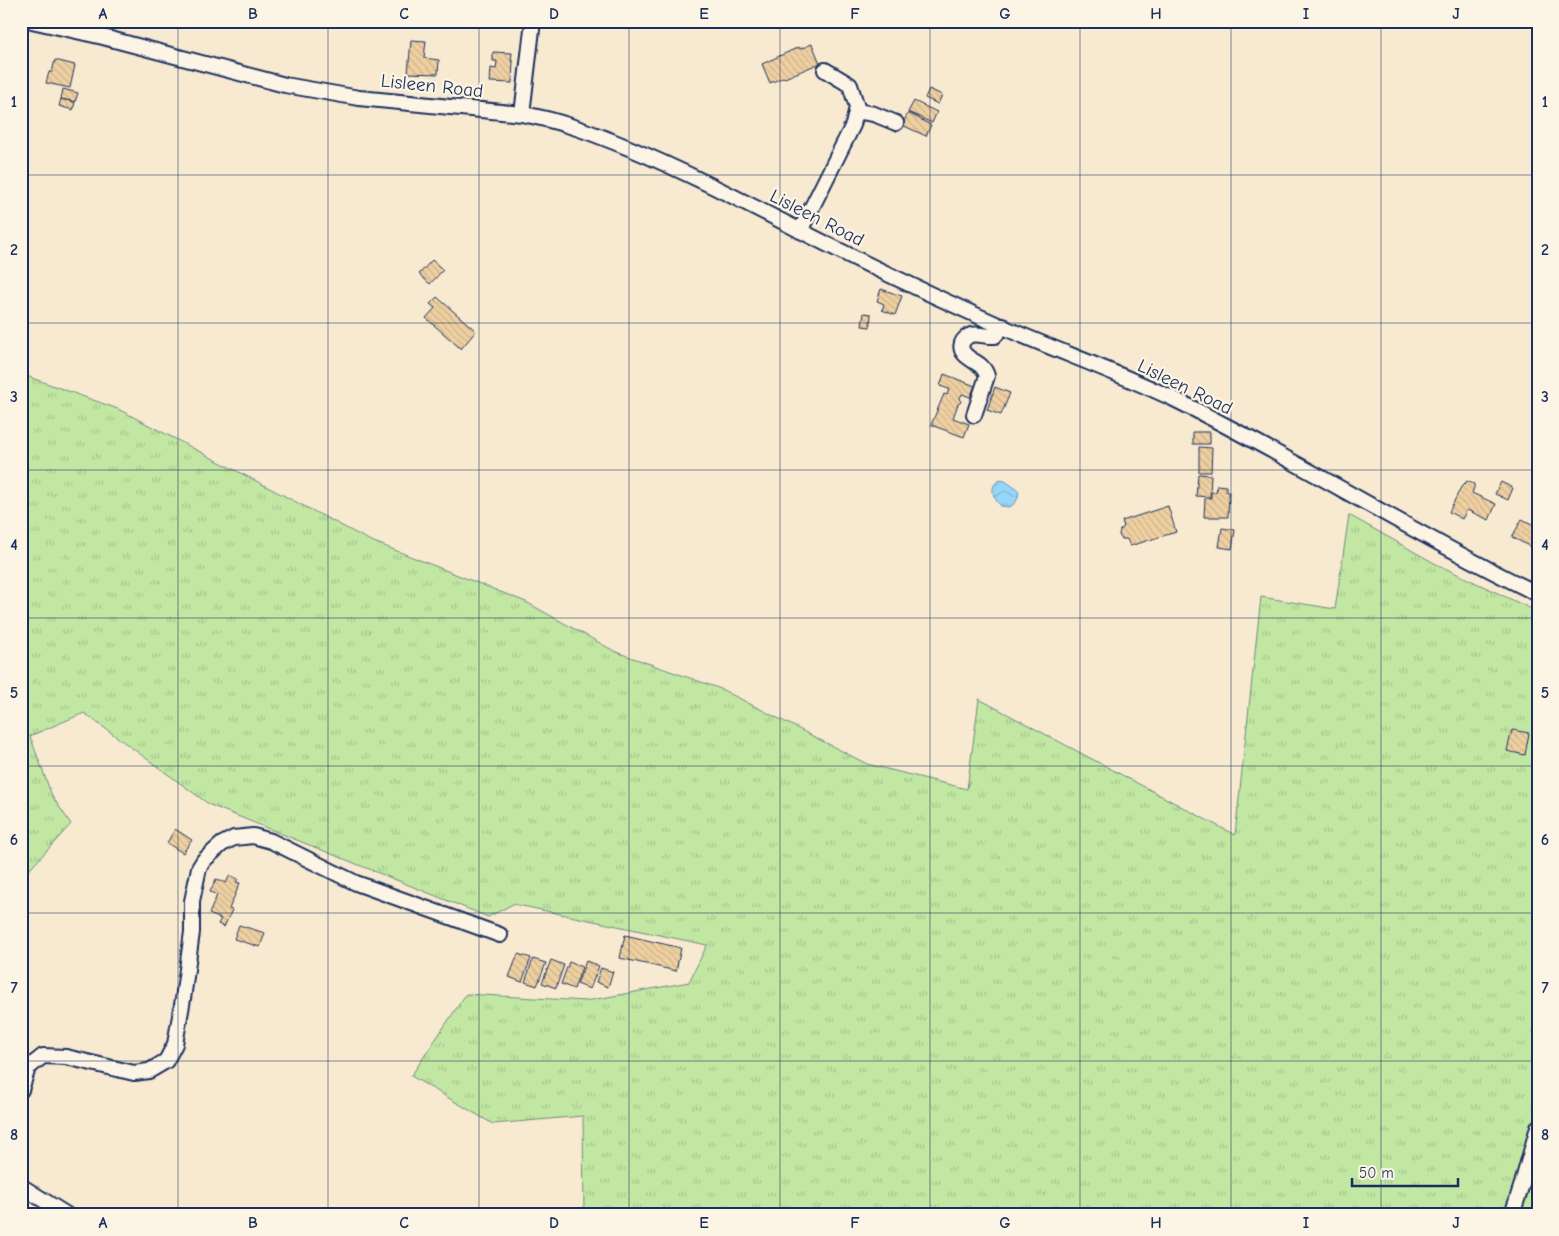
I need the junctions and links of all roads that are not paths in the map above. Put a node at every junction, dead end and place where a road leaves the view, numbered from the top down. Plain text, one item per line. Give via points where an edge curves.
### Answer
1 (32, 21) edge
2 (533, 21) edge
3 (825, 70) dead end
4 (856, 111) junction
5 (522, 114) junction
6 (896, 123) dead end
7 (800, 230) junction
8 (1003, 326) junction
9 (974, 415) dead end
10 (1538, 594) edge
11 (500, 935) dead end
12 (21, 1090) edge
13 (1538, 1127) edge
14 (21, 1186) edge
15 (67, 1215) edge
16 (1512, 1215) edge

1 - 5 street, Lisleen Road via 294,86 359,98
2 - 5 street
3 - 4 street via 850,85
4 - 6 street
4 - 7 street via 853,125
5 - 7 street, Lisleen Road via 546,118 671,165
7 - 8 street, Lisleen Road
8 - 9 street via 995,336 972,335 962,343 962,351 988,376
8 - 10 street, Lisleen Road via 1173,399
11 - 12 street via 356,883 271,841 253,836 234,838 222,844 199,868 192,901 192,932 183,999 175,1044 166,1061 149,1071 134,1073 66,1057 44,1056 28,1068
13 - 16 street
14 - 15 street

